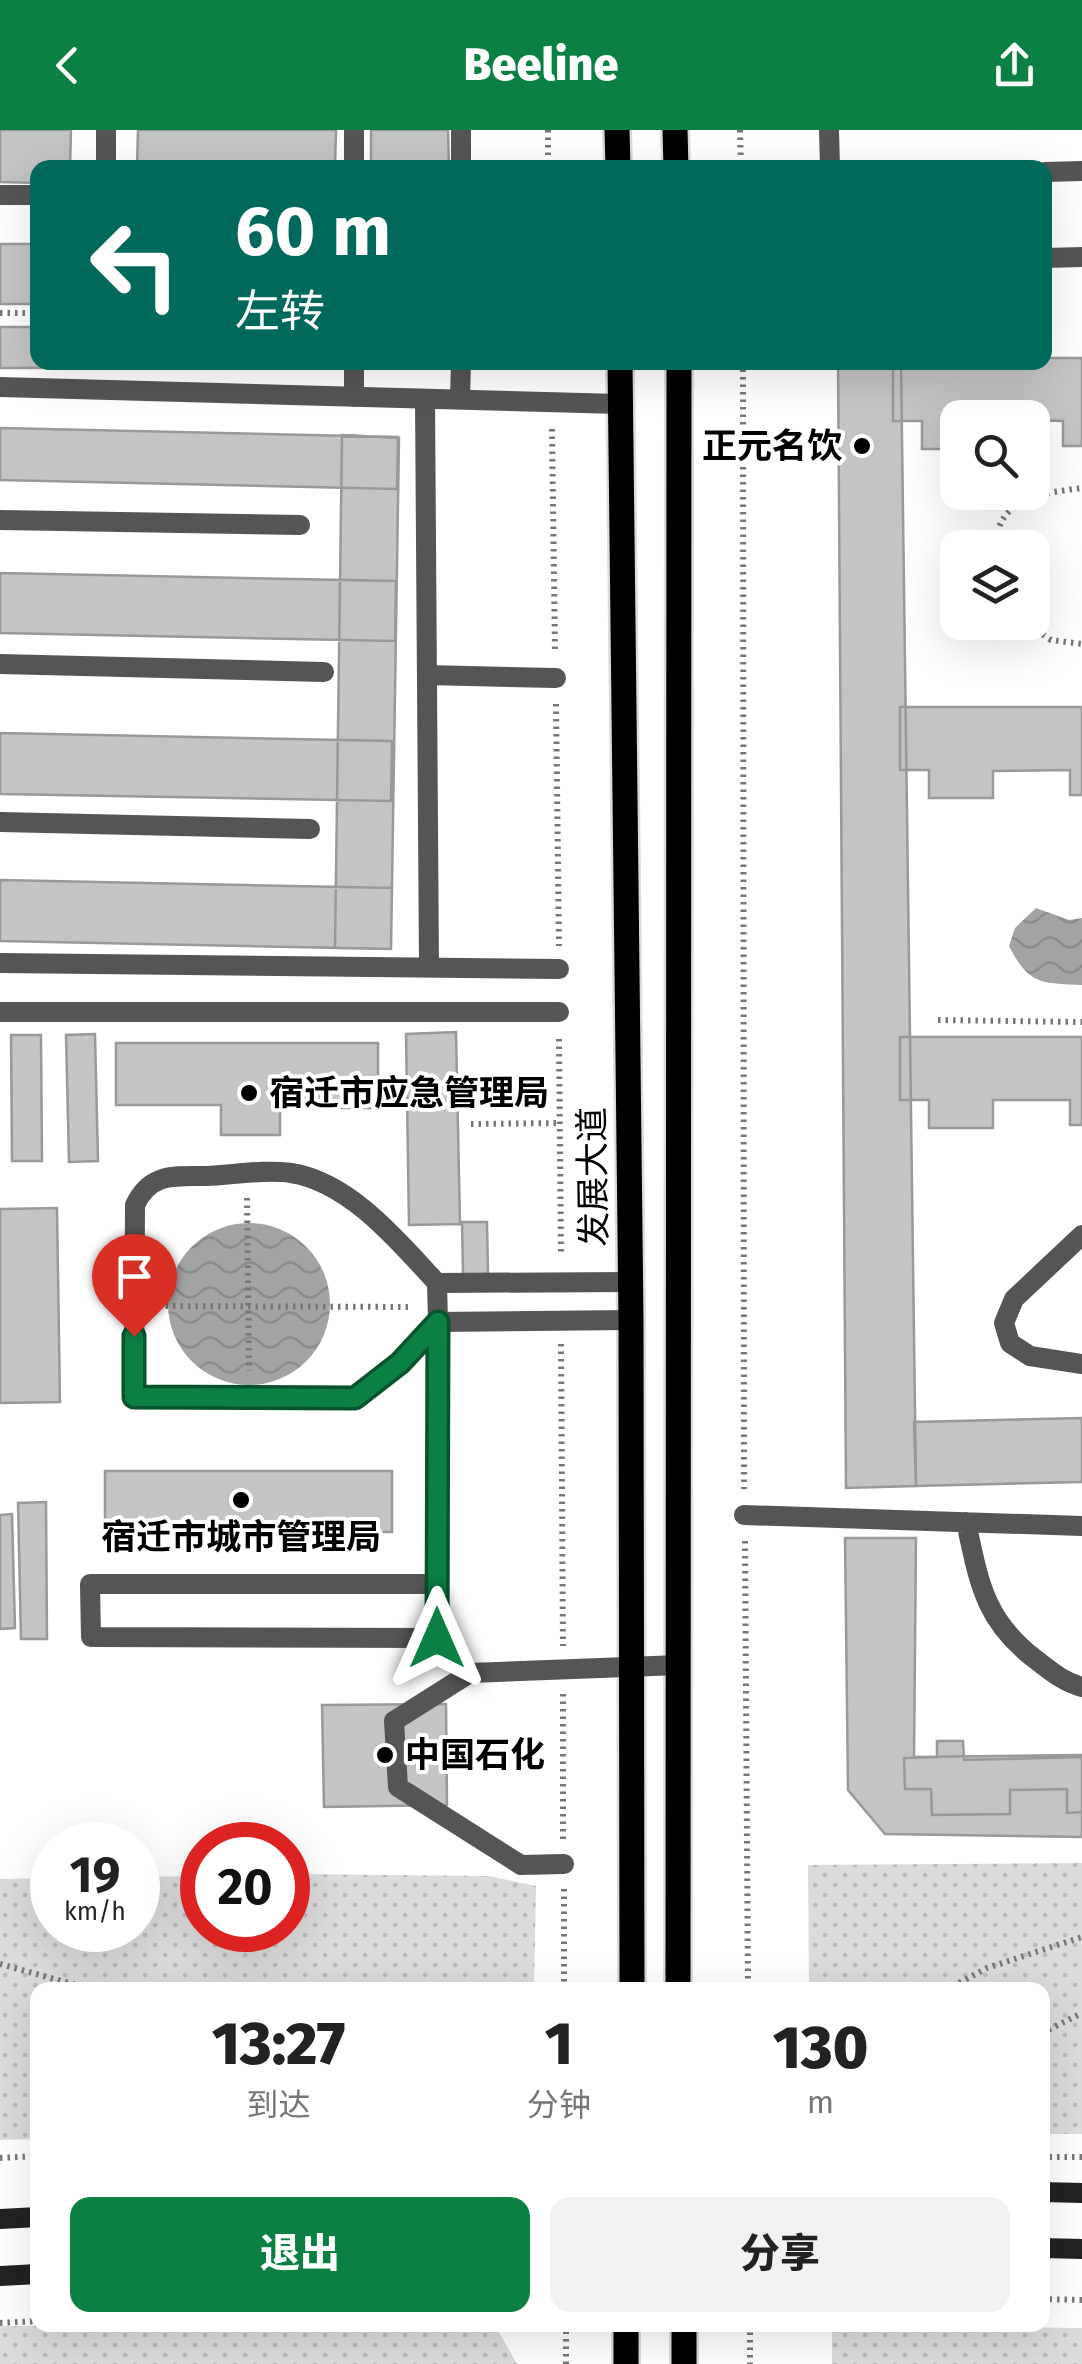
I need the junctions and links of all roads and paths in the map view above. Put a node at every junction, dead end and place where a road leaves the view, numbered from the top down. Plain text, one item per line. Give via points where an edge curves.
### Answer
1 (106, 130) edge
2 (354, 130) edge
3 (462, 130) edge
4 (548, 130) edge
5 (617, 130) edge
6 (675, 130) edge
7 (740, 130) edge
8 (830, 130) edge
9 (106, 160) edge
10 (354, 160) edge
11 (461, 160) edge
12 (548, 160) edge
13 (618, 160) edge
14 (676, 160) edge
15 (740, 160) edge
16 (830, 160) edge
17 (1052, 172) edge
18 (1082, 172) edge
19 (0, 194) edge
20 (30, 195) edge
21 (1082, 257) edge
22 (1052, 258) edge
23 (0, 312) edge
24 (30, 313) edge
25 (354, 370) edge
26 (460, 370) edge
27 (620, 370) edge
28 (679, 370) edge
29 (743, 370) edge
30 (0, 388) edge
31 (354, 397) junction
32 (425, 399) junction
33 (460, 400) junction
34 (552, 402) junction
35 (619, 404) junction
36 (1082, 488) edge
37 (0, 520) edge
38 (300, 525) dead end
39 (997, 530) edge
40 (1050, 639) edge
41 (1082, 644) edge
42 (0, 664) edge
43 (324, 672) dead end
44 (427, 674) junction
45 (556, 678) junction
46 (0, 822) edge
47 (310, 829) dead end
48 (0, 963) edge
49 (428, 968) junction
50 (559, 969) joint
51 (0, 1012) edge
52 (559, 1012) joint
53 (938, 1020) dead end
54 (1082, 1022) edge
55 (560, 1123) junction
56 (471, 1124) dead end
57 (247, 1220) dead end
58 (1082, 1235) edge
59 (561, 1282) junction
60 (630, 1282) junction
61 (437, 1283) junction
62 (161, 1306) dead end
63 (248, 1307) junction
64 (437, 1314) junction
65 (561, 1320) junction
66 (631, 1320) junction
67 (1082, 1364) edge
68 (249, 1388) dead end
69 (744, 1515) junction
70 (966, 1522) junction
71 (1082, 1526) edge
72 (437, 1584) junction
73 (631, 1665) junction
74 (680, 1665) junction
75 (563, 1668) junction
76 (1082, 1687) edge
77 (564, 1864) junction
78 (1082, 1936) edge
79 (0, 1964) edge
80 (65, 1982) edge
81 (564, 1982) edge
82 (632, 1982) edge
83 (678, 1982) edge
84 (748, 1982) edge
85 (961, 1982) edge
86 (1082, 2013) edge
87 (1050, 2029) edge
88 (30, 2156) edge
89 (1050, 2157) edge
90 (0, 2158) edge
91 (1082, 2158) edge
92 (1050, 2192) edge
93 (1082, 2193) edge
94 (30, 2217) edge
95 (0, 2219) edge
96 (1050, 2248) edge
97 (1082, 2249) edge
98 (30, 2274) edge
99 (0, 2276) edge
100 (1050, 2298) edge
101 (1082, 2300) edge
102 (30, 2321) edge
103 (0, 2323) edge
104 (566, 2332) edge
105 (626, 2332) edge
106 (684, 2332) edge
107 (750, 2332) edge
108 (566, 2364) edge
109 (626, 2364) edge
110 (684, 2364) edge
111 (750, 2364) edge

1 - 9 street
2 - 10 street
3 - 11 street
4 - 12 path
5 - 13 main road
6 - 14 main road
7 - 15 path
8 - 16 street
17 - 18 street
19 - 20 street
21 - 22 street
23 - 24 path
25 - 31 street
26 - 33 street
27 - 35 main road, 发展大道
28 - 74 main road
29 - 69 path
30 - 31 street
31 - 32 street
32 - 33 street
32 - 44 street
33 - 34 street
34 - 35 street
34 - 45 path
35 - 60 main road, 发展大道
36 - 39 path via 1038,494 1007,510
37 - 38 street
40 - 41 path
42 - 43 street
44 - 45 street
44 - 49 street
45 - 50 path
46 - 47 street
48 - 49 street
49 - 50 street
51 - 52 street
52 - 55 path
53 - 54 path
55 - 56 path
55 - 59 path
57 - 63 path
58 - 67 street via 1014,1300 1004,1323 1010,1343 1030,1356
59 - 60 street
59 - 61 street
60 - 66 main road, 发展大道
61 - 64 street
61 - 64 street via 389,1231 308,1178 164,1176 142,1189 134,1205 134,1397 355,1398 400,1363
62 - 63 path
63 - 64 path
63 - 68 path
64 - 65 street
64 - 72 street
65 - 66 street
65 - 75 path
66 - 73 main road, 发展大道
69 - 70 street
69 - 84 path
70 - 71 street
70 - 76 street via 982,1594 1006,1637 1064,1682
72 - 72 street via 437,1638 91,1637 90,1584
73 - 74 street
73 - 75 street
73 - 82 main road, 发展大道
74 - 83 main road
75 - 77 path
75 - 77 street via 470,1673 394,1720 398,1787 520,1864
77 - 81 path
78 - 85 path
79 - 80 path
86 - 87 path
88 - 90 path
89 - 91 path
92 - 93 main road
94 - 95 main road
96 - 97 main road
98 - 99 main road
100 - 101 path
102 - 103 path
104 - 108 path
105 - 109 main road
106 - 110 main road
107 - 111 path

